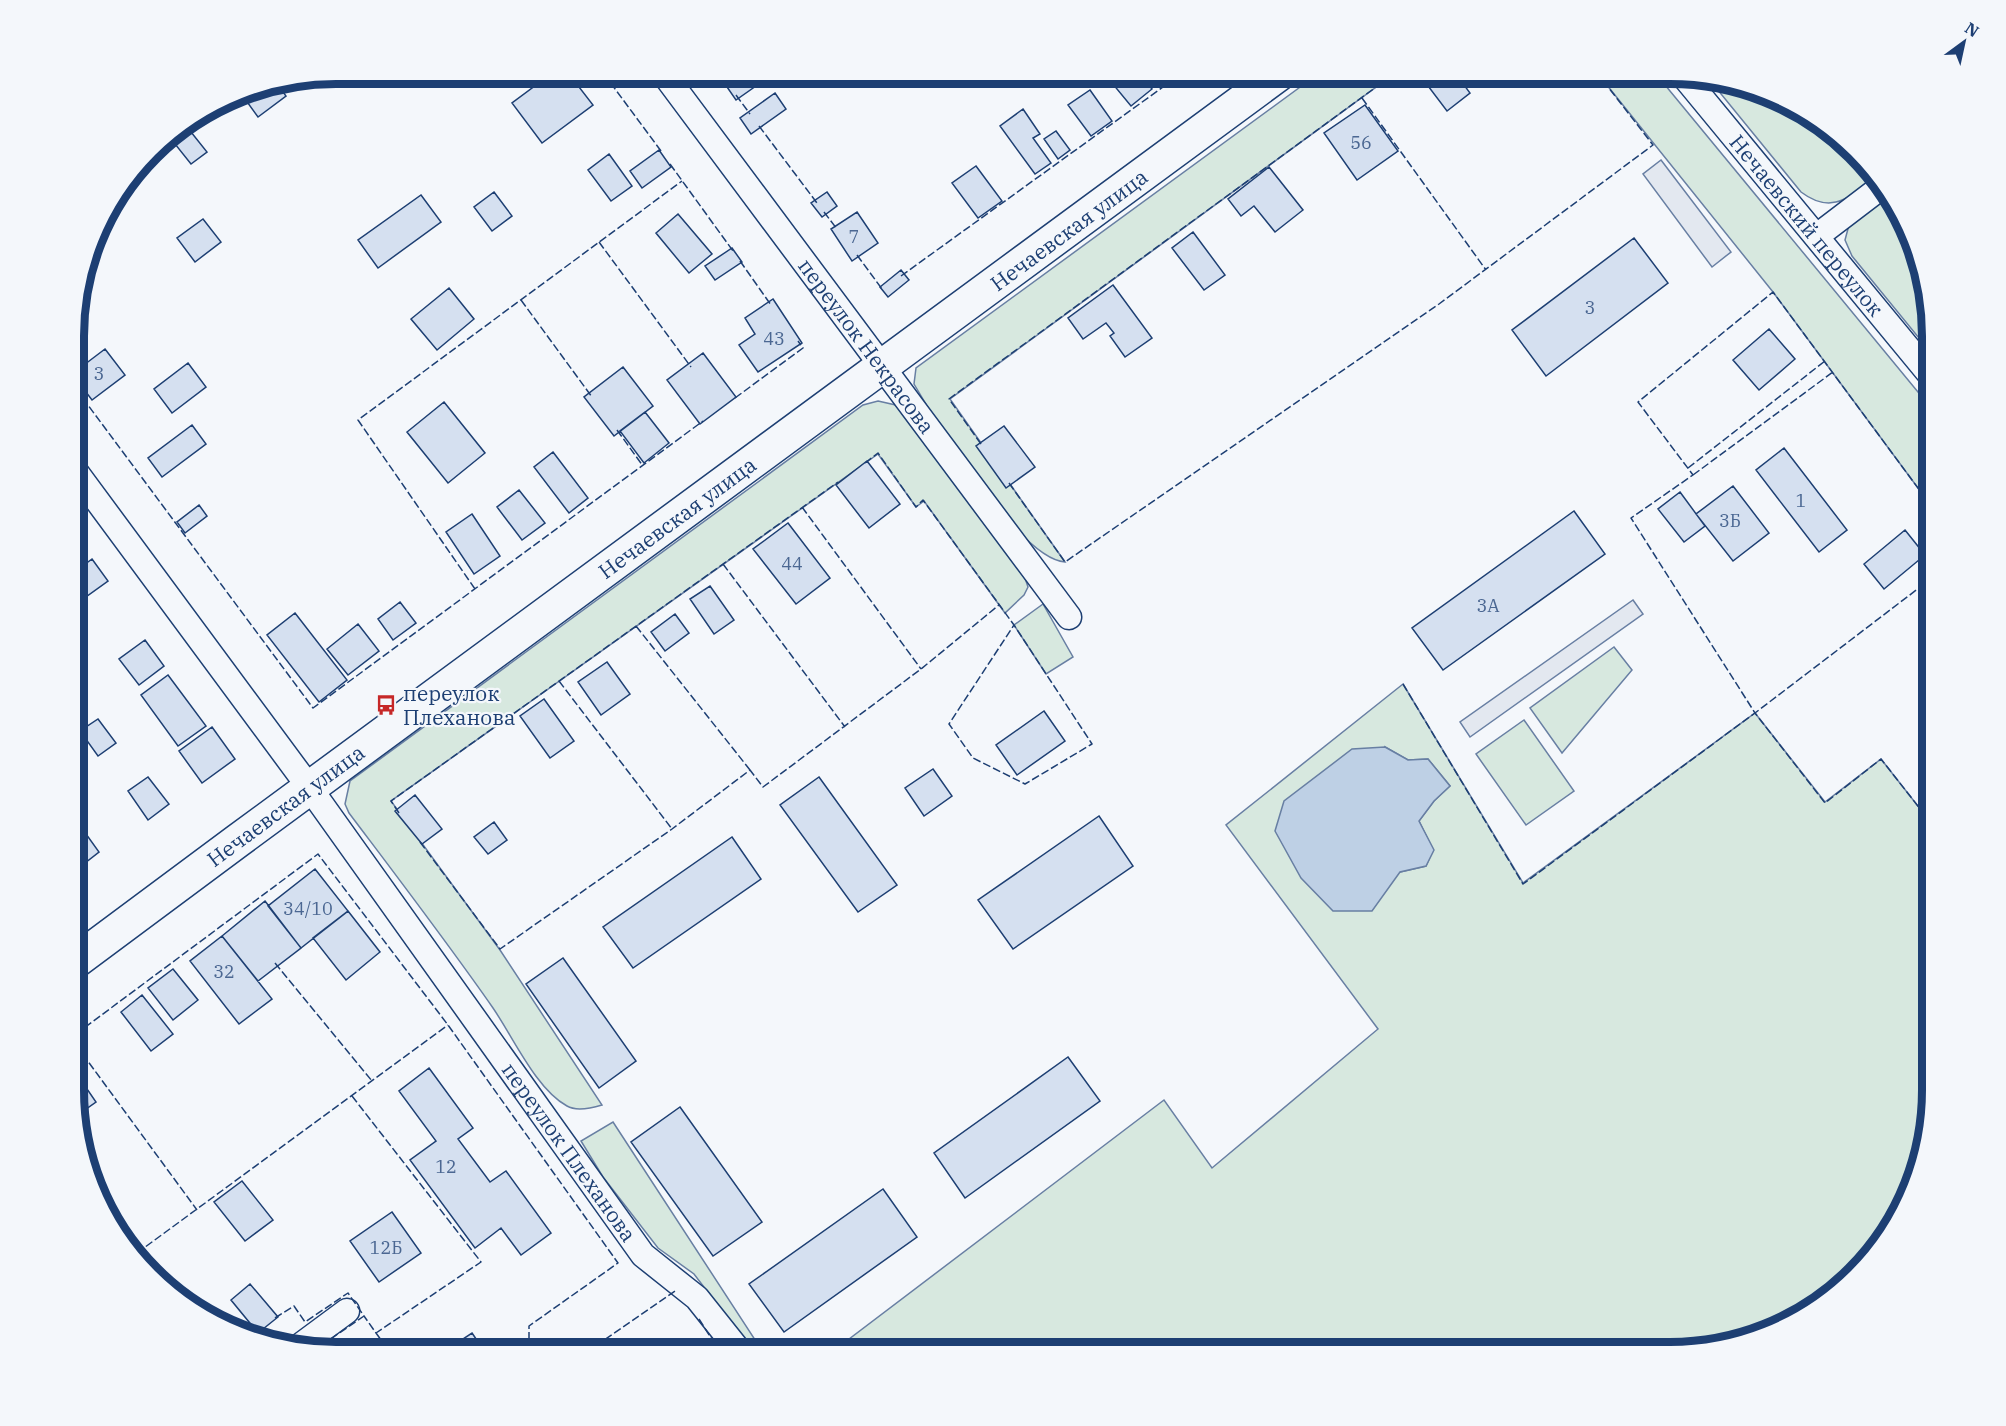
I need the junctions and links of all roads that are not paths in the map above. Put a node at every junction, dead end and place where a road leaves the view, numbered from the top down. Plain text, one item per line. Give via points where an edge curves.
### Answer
1 (671, 84) edge
2 (1266, 84) edge
3 (1691, 85) edge
4 (1876, 191) edge
5 (1817, 236) junction
6 (1922, 364) edge
7 (884, 368) junction
8 (84, 483) edge
9 (1069, 617) dead end
10 (309, 787) junction
11 (84, 955) edge
12 (347, 1311) dead end
13 (307, 1340) edge
14 (732, 1342) edge

1 - 7 street, переулок Некрасова
2 - 7 street, Нечаевская улица
3 - 5 street, Нечаевский переулок
4 - 5 street
5 - 6 street, Нечаевский переулок
7 - 9 street, переулок Некрасова
7 - 10 street, Нечаевская улица
8 - 10 street, переулок Плеханова
10 - 11 street, Нечаевская улица
10 - 14 street, переулок Плеханова via 643,1255 697,1298
12 - 13 street

